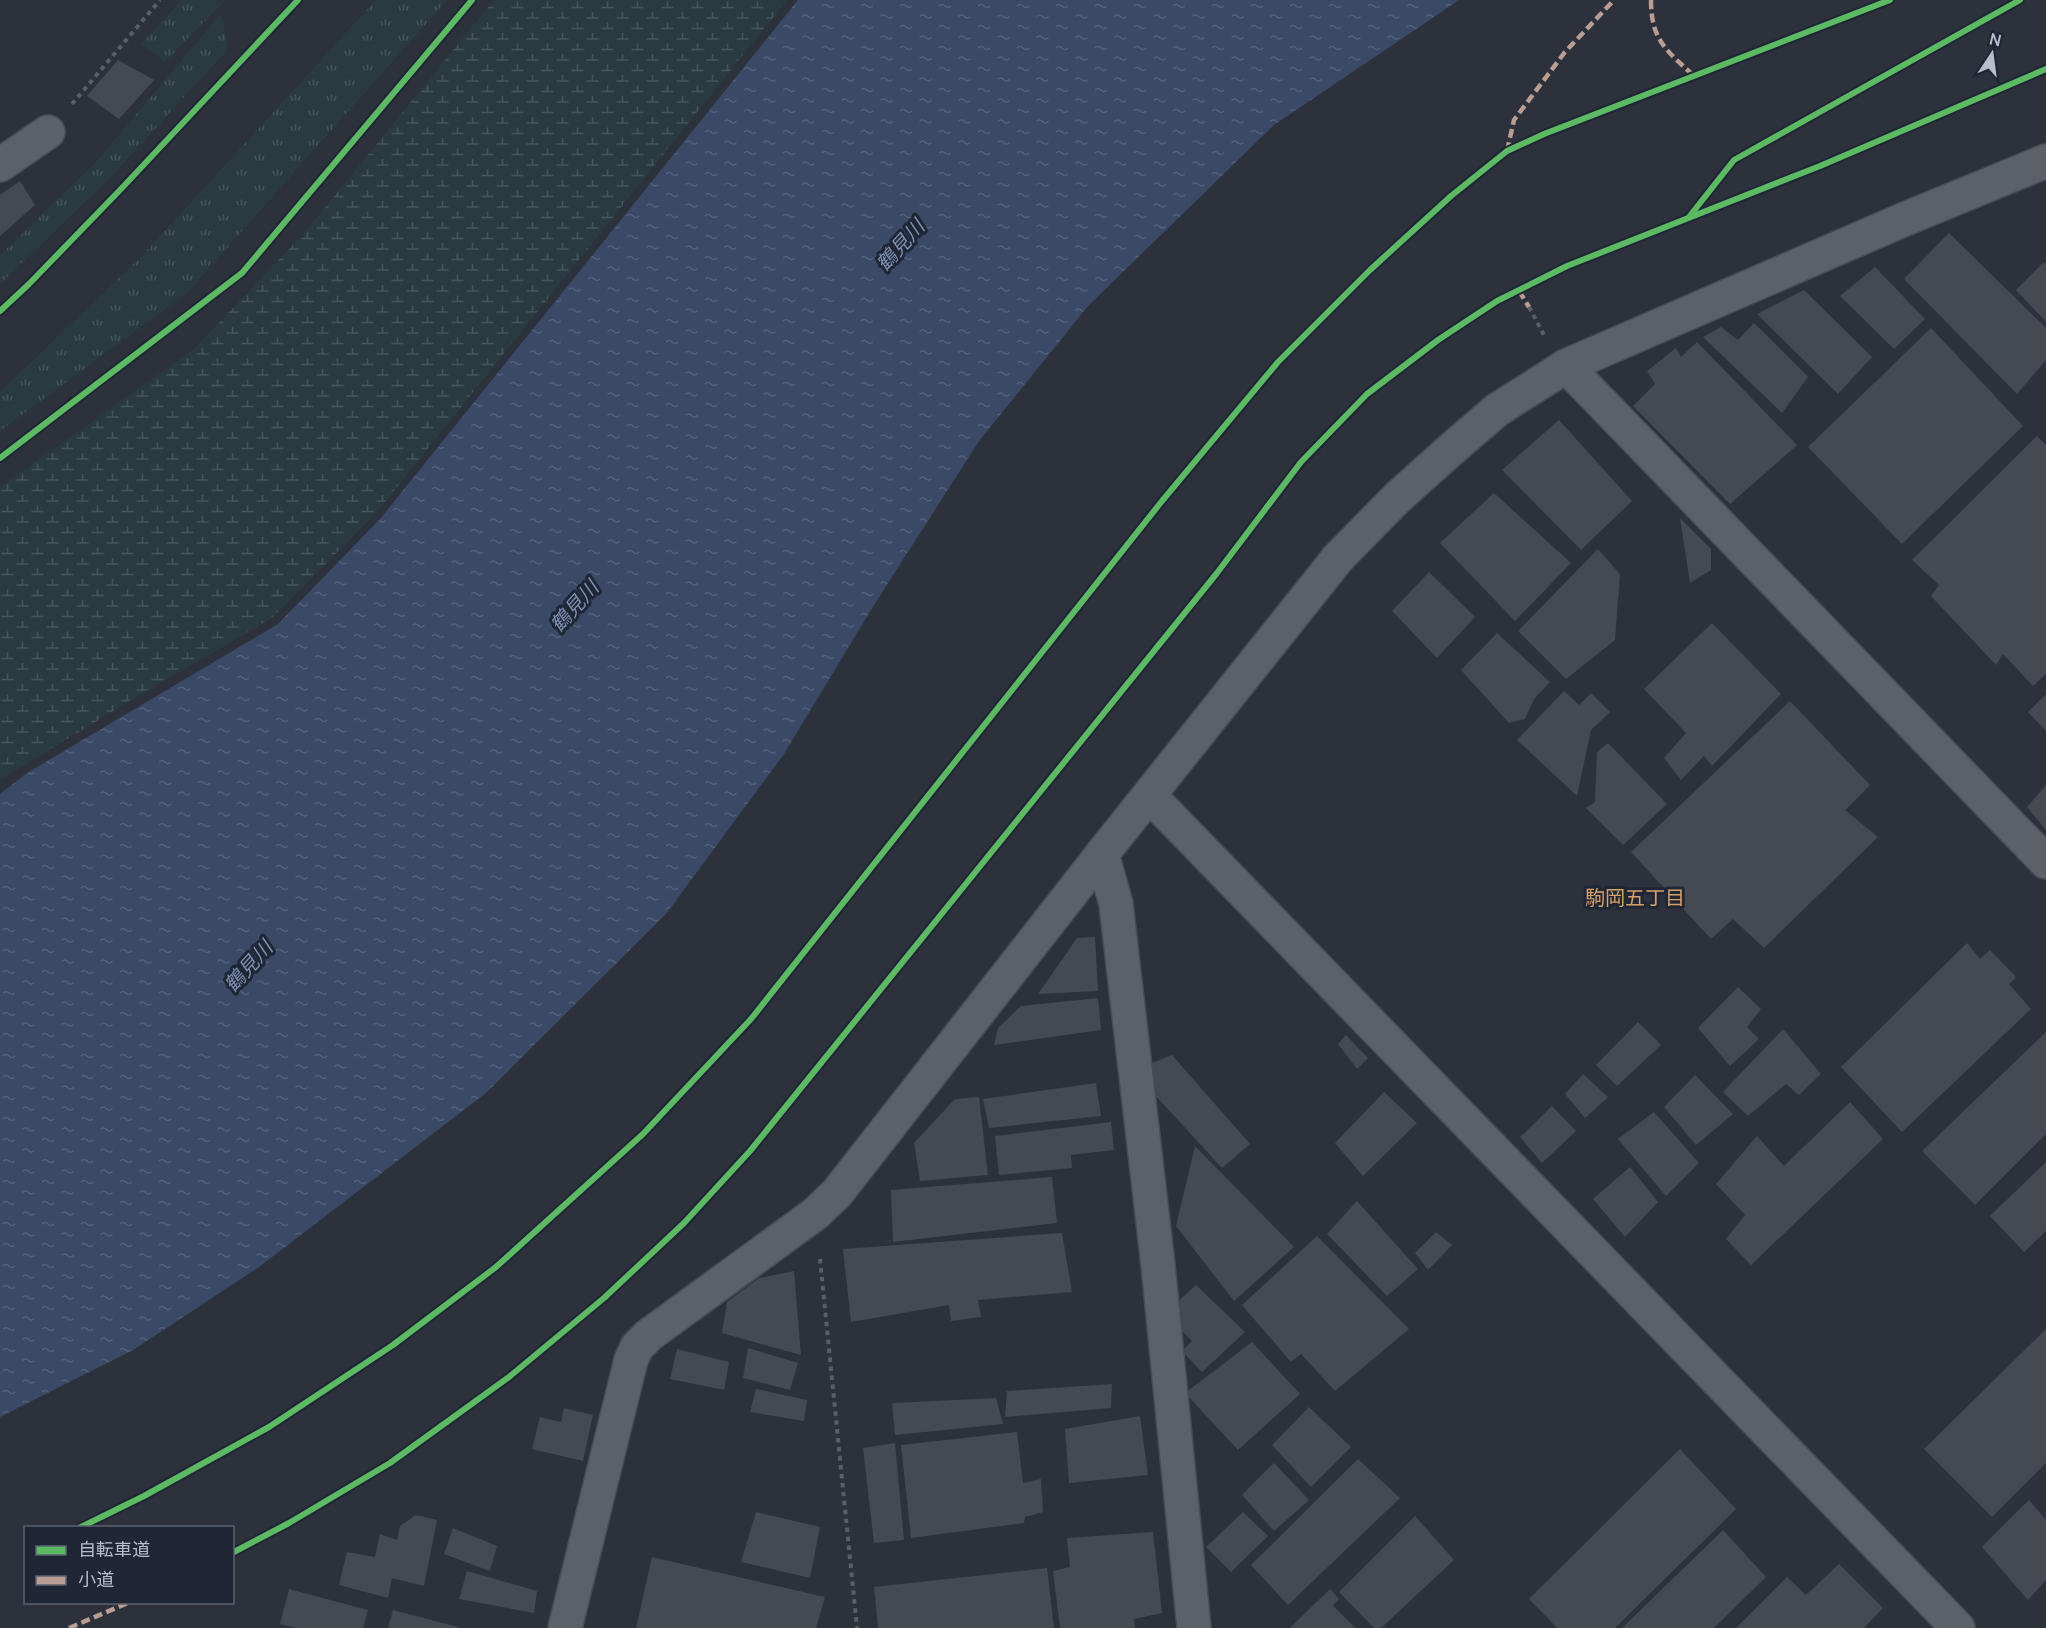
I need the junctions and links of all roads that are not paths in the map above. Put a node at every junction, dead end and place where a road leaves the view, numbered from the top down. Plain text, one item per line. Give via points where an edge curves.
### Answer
1 (48, 132) road end
2 (2046, 161) edge
3 (0, 165) edge
4 (1566, 366) junction
5 (1150, 796) junction
6 (1102, 854) junction
7 (2046, 862) edge
8 (565, 1628) edge
9 (1194, 1628) edge
10 (1958, 1628) edge

1 - 3 street
2 - 4 street
4 - 5 street via 1497,410 1397,498 1338,558
4 - 7 street
5 - 6 street
5 - 10 street
6 - 8 street via 837,1193 815,1214 637,1347
6 - 9 street via 1119,928

